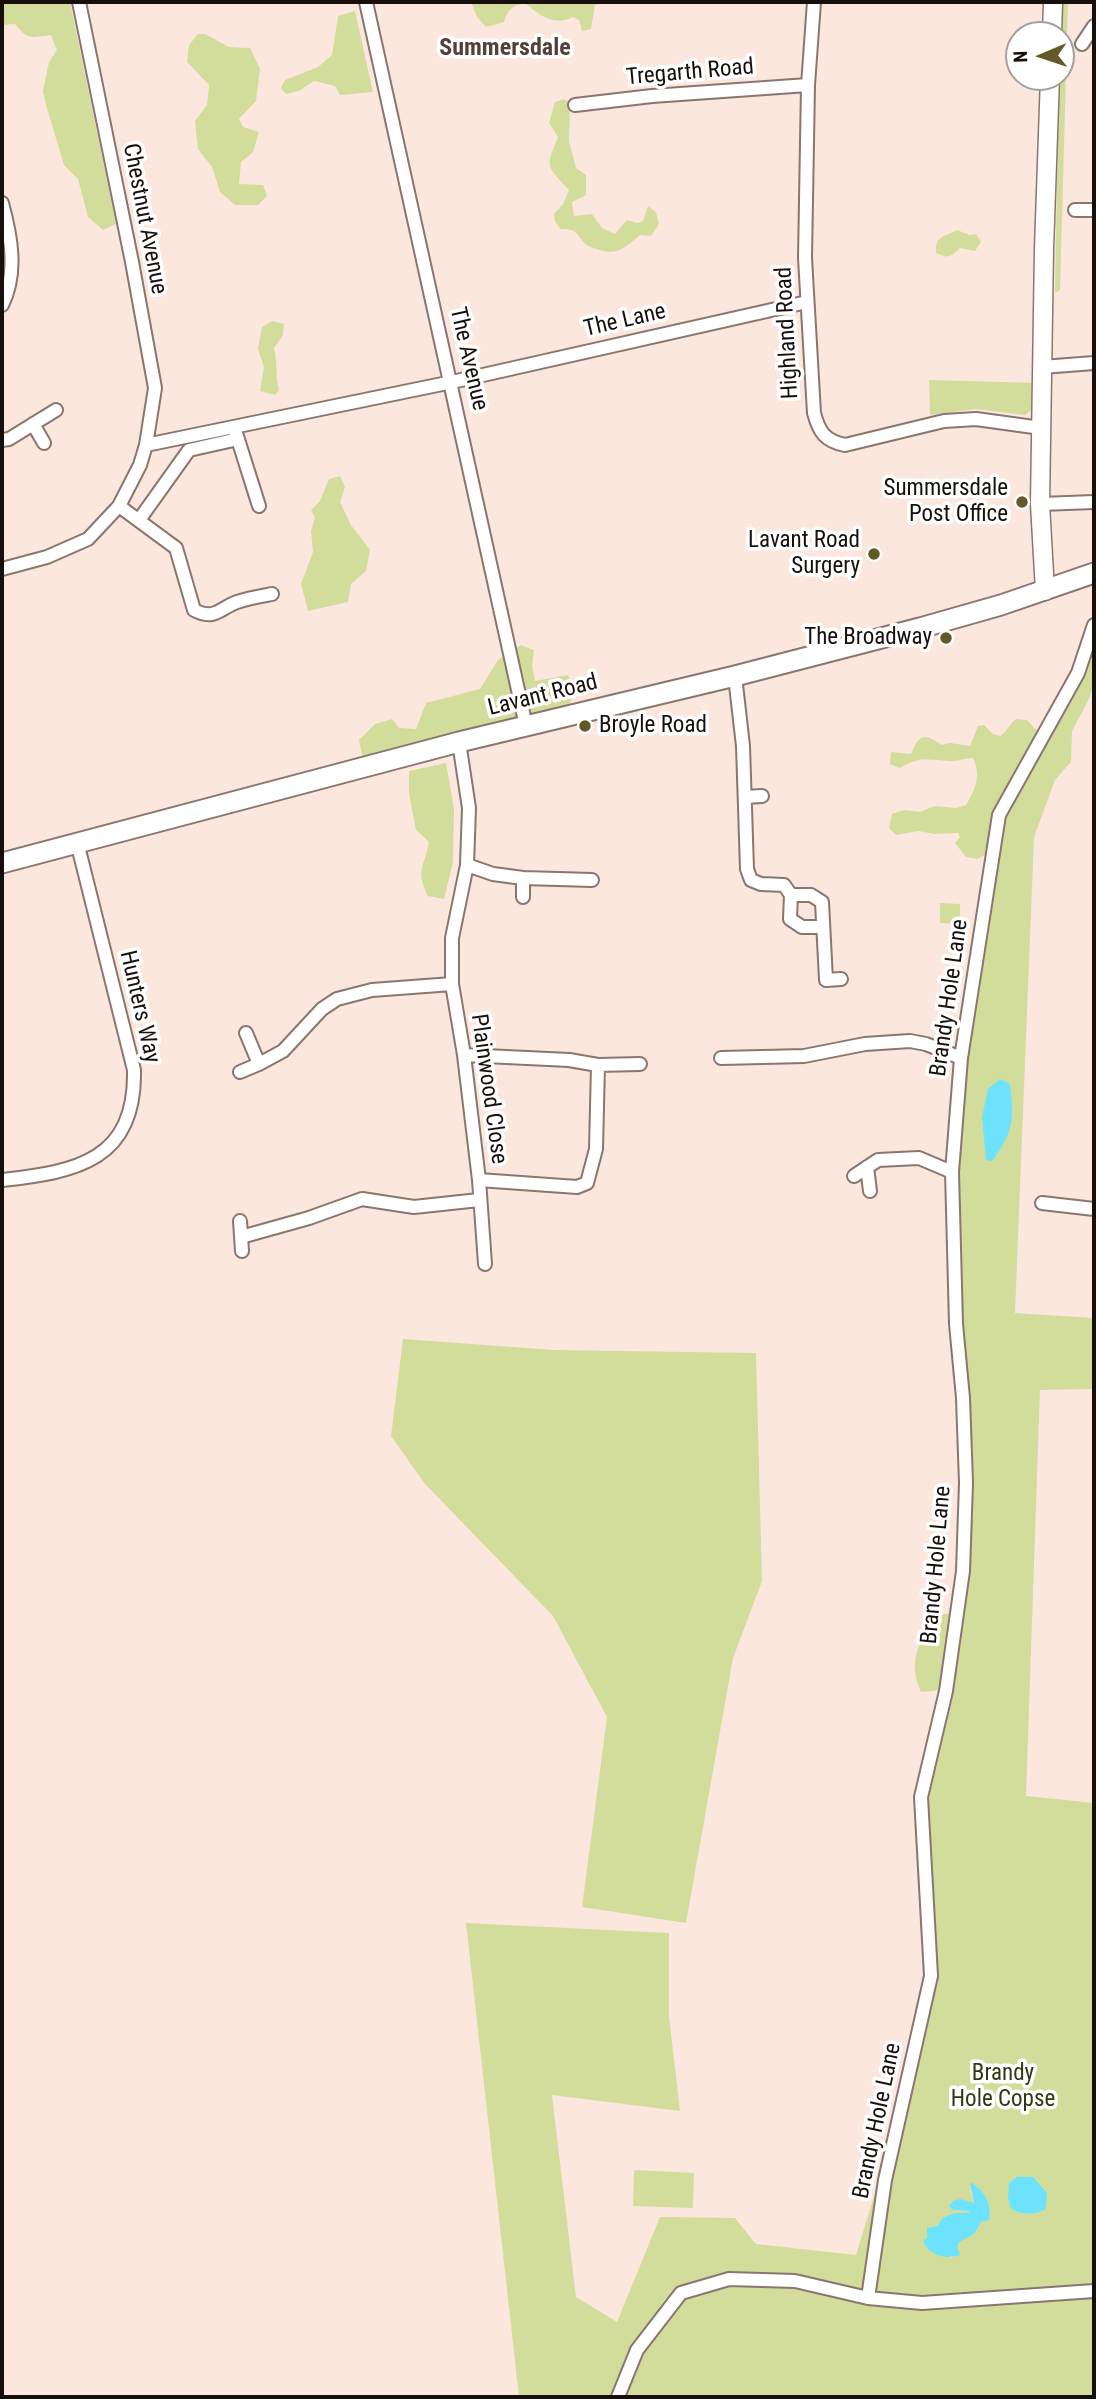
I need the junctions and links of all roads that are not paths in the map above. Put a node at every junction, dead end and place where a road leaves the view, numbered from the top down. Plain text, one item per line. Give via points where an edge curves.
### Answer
1 (79, 2) edge
2 (366, 2) edge
3 (814, 2) edge
4 (1053, 2) edge
5 (1052, 21) edge
6 (1094, 26) edge
7 (1082, 44) dead end
8 (808, 85) junction
9 (1050, 91) edge
10 (581, 109) dead end
11 (2, 203) edge
12 (1075, 210) dead end
13 (1094, 210) edge
14 (807, 302) junction
15 (2, 305) edge
16 (1094, 363) edge
17 (1042, 367) junction
18 (452, 382) junction
19 (56, 410) dead end
20 (33, 424) junction
21 (1041, 428) junction
22 (236, 433) junction
23 (2, 440) edge
24 (44, 443) dead end
25 (146, 445) junction
26 (1094, 502) edge
27 (1040, 504) junction
28 (119, 506) junction
29 (259, 506) dead end
30 (139, 520) junction
31 (2, 569) edge
32 (1094, 573) edge
33 (1045, 591) junction
34 (272, 594) dead end
35 (1094, 625) edge
36 (735, 676) junction
37 (526, 726) junction
38 (459, 742) junction
39 (762, 796) dead end
40 (745, 797) junction
41 (77, 842) junction
42 (2, 863) edge
43 (467, 865) junction
44 (523, 878) junction
45 (592, 880) dead end
46 (791, 895) junction
47 (523, 897) dead end
48 (822, 926) junction
49 (841, 979) dead end
50 (452, 984) junction
51 (246, 1033) dead end
52 (464, 1055) junction
53 (721, 1058) dead end
54 (961, 1058) junction
55 (640, 1063) dead end
56 (259, 1064) junction
57 (598, 1065) junction
58 (240, 1072) dead end
59 (867, 1167) junction
60 (952, 1172) junction
61 (854, 1176) dead end
62 (2, 1180) edge
63 (479, 1180) junction
64 (870, 1191) dead end
65 (479, 1199) junction
66 (1042, 1203) dead end
67 (1094, 1205) edge
68 (240, 1221) dead end
69 (241, 1237) junction
70 (242, 1251) dead end
71 (485, 1264) dead end
72 (1094, 2291) edge
73 (868, 2298) junction
74 (618, 2397) edge

1 - 25 street, Chestnut Avenue via 155,388
2 - 18 street, The Avenue
3 - 8 street, Highland Road
4 - 5 street
6 - 7 street
8 - 10 street, Tregarth Road via 652,96
8 - 14 street, Highland Road
9 - 17 street
11 - 15 street via 12,264
12 - 13 street
14 - 18 street, The Lane
14 - 21 street, Highland Road via 814,413 819,431 831,443 845,445 966,419
16 - 17 street
17 - 21 street
18 - 22 street
18 - 37 street, The Avenue
19 - 20 street
20 - 23 street
20 - 24 street
21 - 27 street
22 - 25 street
22 - 29 street
22 - 30 street via 189,450
25 - 28 street, Chestnut Avenue
26 - 27 street
27 - 33 street
28 - 30 street
28 - 31 street, Chestnut Avenue via 88,539
30 - 34 street via 176,548 194,610 204,615 221,612 234,603
32 - 33 main road, Lavant Road
33 - 36 main road, Lavant Road
35 - 54 street, Brandy Hole Lane via 1078,673 999,815
36 - 37 main road, Lavant Road
36 - 40 street
37 - 38 main road, Lavant Road
38 - 41 main road, Lavant Road
38 - 43 street, Plainwood Close via 469,808
39 - 40 street
40 - 46 street via 751,880 784,885
41 - 42 main road, Lavant Road
41 - 62 street, Hunters Way via 134,1070 130,1117 116,1142 92,1160
43 - 44 street
43 - 50 street, Plainwood Close via 452,938
44 - 45 street
44 - 47 street
46 - 48 street via 811,895 822,902
46 - 48 street via 790,919 802,927
48 - 49 street via 825,980
50 - 52 street, Plainwood Close
50 - 56 street, Plainwood Close via 372,990 337,999 283,1051
51 - 56 street
52 - 57 street
52 - 63 street, Plainwood Close
53 - 54 street via 804,1056 875,1042 910,1041
54 - 60 street, Brandy Hole Lane
55 - 57 street
56 - 58 street, Plainwood Close
57 - 63 street via 596,1149 587,1183 578,1187
59 - 60 street via 877,1160 919,1158
59 - 61 street
59 - 64 street
60 - 73 street, Brandy Hole Lane via 963,1398 962,1571 946,1691 921,1797 931,1976 885,2180
63 - 65 street, Plainwood Close
65 - 69 street via 414,1207 362,1199
65 - 71 street, Plainwood Close
66 - 67 street
68 - 69 street
69 - 70 street
72 - 73 street via 922,2303
73 - 74 street via 795,2281 729,2279 681,2293 637,2350

